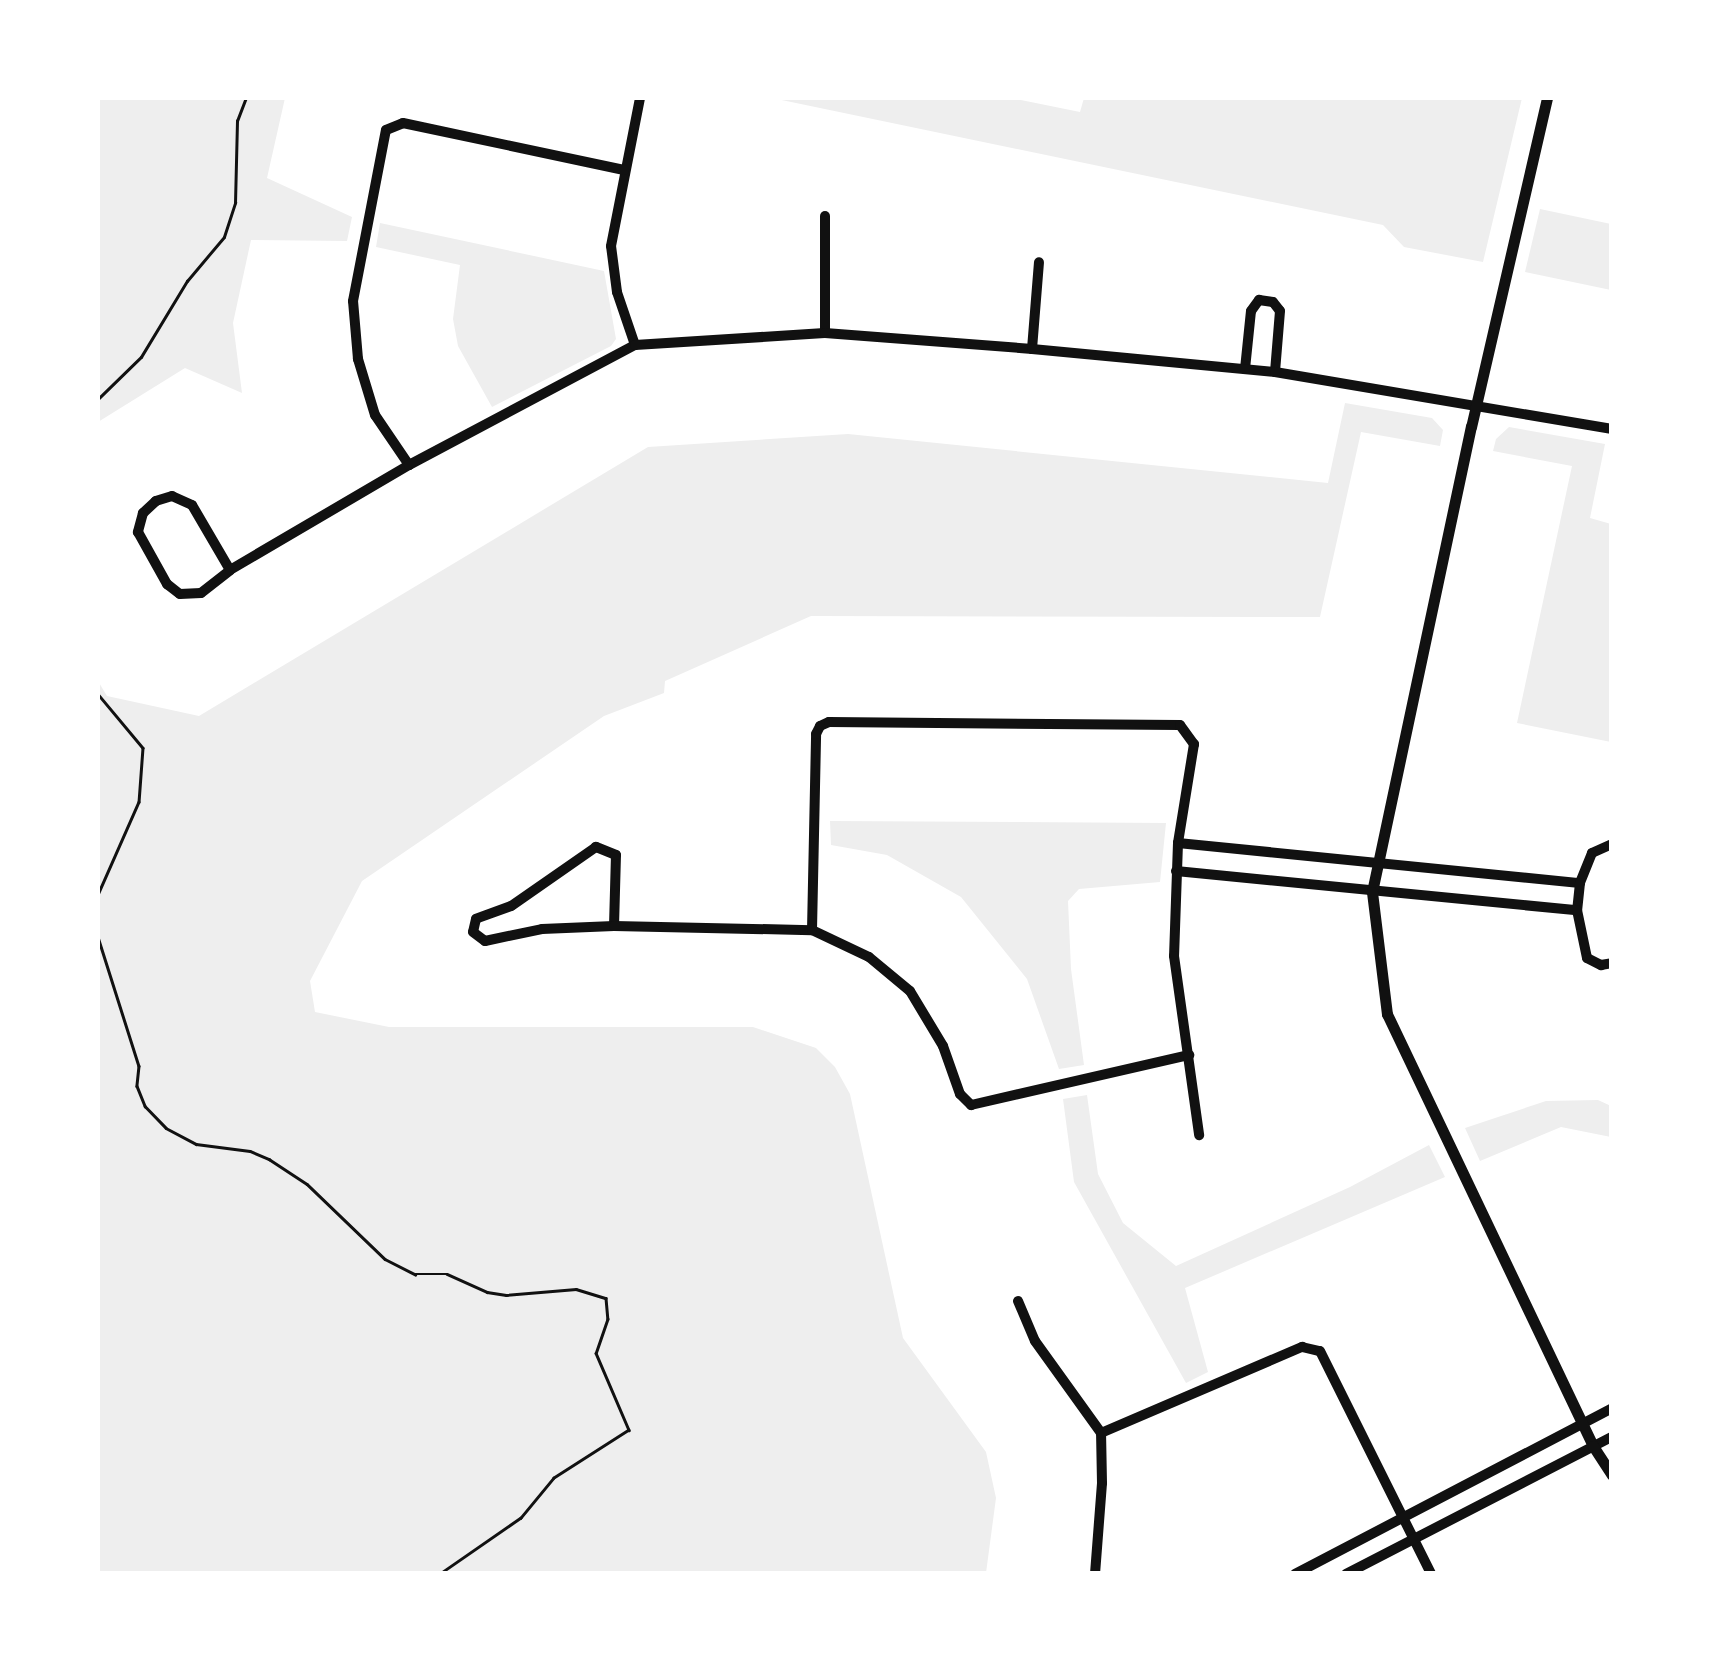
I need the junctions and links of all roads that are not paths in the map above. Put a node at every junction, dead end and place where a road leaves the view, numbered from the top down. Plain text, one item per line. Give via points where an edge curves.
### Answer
1 (640, 98) edge
2 (1547, 98) edge
3 (624, 170) junction
4 (825, 216) dead end
5 (1039, 262) dead end
6 (825, 333) junction
7 (636, 345) junction
8 (1032, 349) junction
9 (1244, 369) junction
10 (1276, 372) junction
11 (1475, 406) junction
12 (1612, 429) edge
13 (409, 465) junction
14 (230, 570) junction
15 (1178, 844) junction
16 (1612, 844) edge
17 (1375, 866) junction
18 (1176, 870) junction
19 (1580, 883) junction
20 (1372, 892) junction
21 (1576, 910) junction
22 (614, 926) junction
23 (812, 930) junction
24 (1612, 963) edge
25 (1189, 1055) junction
26 (1199, 1135) dead end
27 (1018, 1301) dead end
28 (1612, 1408) edge
29 (1582, 1423) junction
30 (1100, 1433) junction
31 (1612, 1437) edge
32 (1593, 1446) junction
33 (1612, 1474) edge
34 (1400, 1518) junction
35 (1413, 1541) junction
36 (1095, 1574) edge
37 (1295, 1574) edge
38 (1346, 1574) edge
39 (1431, 1574) edge

1 - 3 street
2 - 11 street
3 - 7 street via 611,246 617,292
3 - 13 street via 402,123 386,130 353,301 358,359 375,415
4 - 6 street
5 - 8 street
6 - 7 street
6 - 8 street
7 - 13 street
8 - 9 street
9 - 10 street
9 - 10 street via 1258,300 1274,302 1280,311
10 - 11 street
11 - 12 street
11 - 17 street
13 - 14 street
14 - 14 street via 192,504 172,496 143,514 138,532 167,584 180,594 201,593
15 - 17 street
15 - 18 street
15 - 23 street via 1194,744 1180,725 828,722 816,734
16 - 19 street via 1592,852
17 - 19 street
17 - 20 street
18 - 20 street
18 - 25 street via 1174,956
19 - 21 street
20 - 21 street
20 - 29 street via 1387,1014
21 - 24 street via 1587,958
22 - 22 street via 616,855 596,847 511,906 476,919 473,932 485,942 542,929
22 - 23 street
23 - 25 street via 869,957 910,991 971,1106
25 - 26 street
27 - 30 street via 1036,1341
28 - 29 street
29 - 32 street
29 - 34 street
30 - 34 street via 1302,1347 1320,1351
30 - 36 street
31 - 32 street
32 - 33 street
32 - 35 street
34 - 35 street
34 - 37 street
35 - 38 street
35 - 39 street

